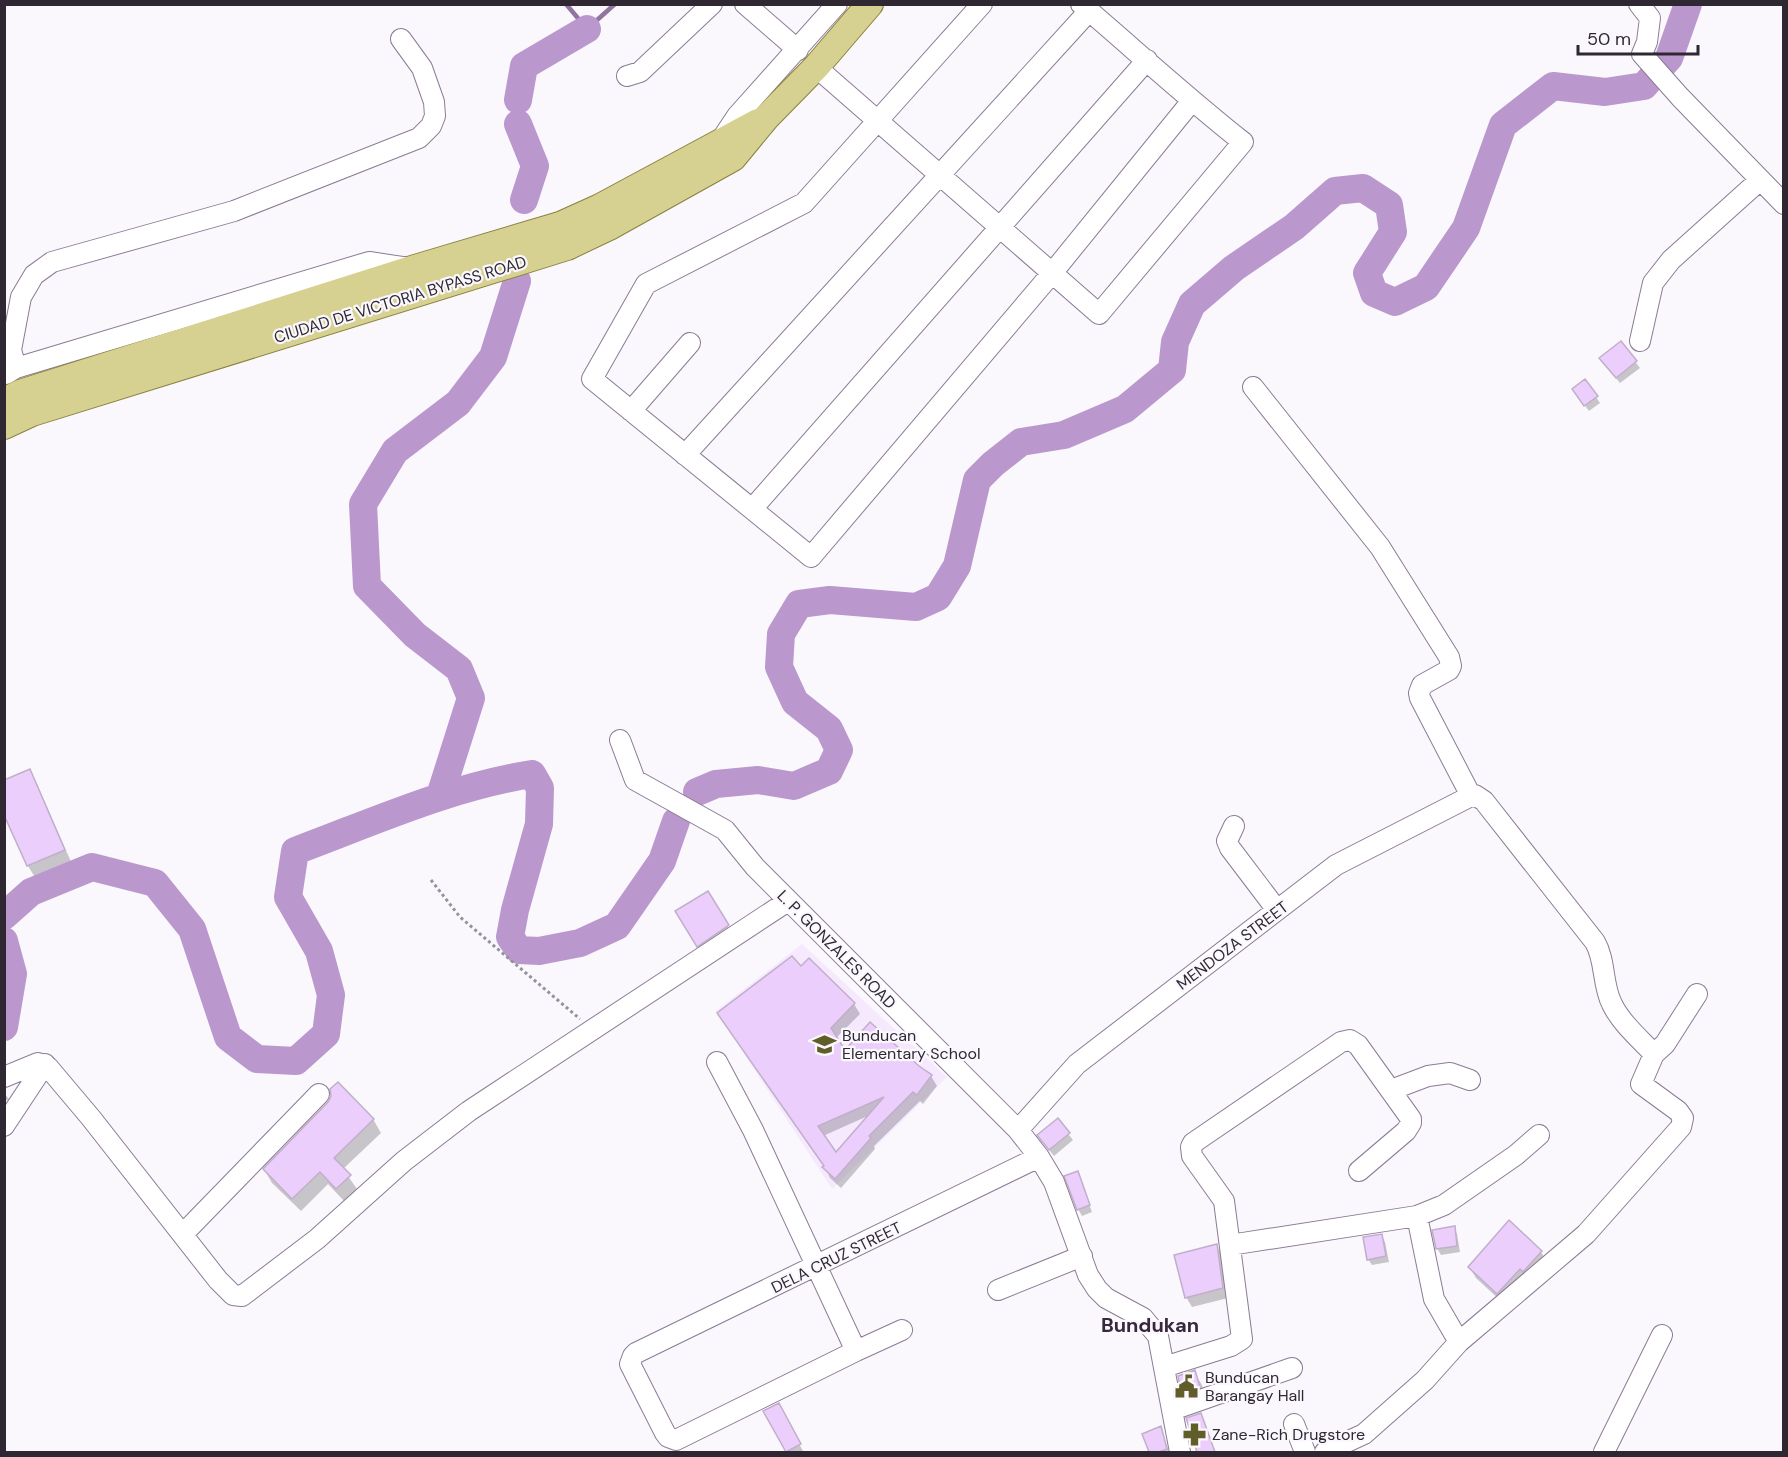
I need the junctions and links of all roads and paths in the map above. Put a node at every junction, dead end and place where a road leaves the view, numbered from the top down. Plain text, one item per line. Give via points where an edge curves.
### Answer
1 (712, 4) edge
2 (745, 4) edge
3 (837, 4) edge
4 (870, 4) edge
5 (982, 4) edge
6 (1639, 4) edge
7 (1085, 8) edge
8 (400, 39) dead end
9 (807, 58) junction
10 (1147, 60) junction
11 (627, 76) dead end
12 (1191, 102) junction
13 (766, 118) junction
14 (878, 120) junction
15 (721, 140) junction
16 (940, 175) junction
17 (1760, 180) junction
18 (1784, 204) edge
19 (1000, 227) junction
20 (564, 236) junction
21 (477, 262) junction
22 (415, 268) junction
23 (1053, 272) junction
24 (1640, 341) dead end
25 (690, 343) dead end
26 (10, 372) edge
27 (1253, 387) dead end
28 (4, 401) edge
29 (630, 411) junction
30 (4, 426) edge
31 (686, 455) junction
32 (752, 509) junction
33 (620, 740) dead end
34 (1471, 796) junction
35 (1234, 826) dead end
36 (431, 880) dead end
37 (788, 901) junction
38 (1277, 910) junction
39 (1697, 994) dead end
40 (593, 1030) junction
41 (1654, 1054) junction
42 (717, 1062) dead end
43 (45, 1064) junction
44 (4, 1077) edge
45 (1470, 1080) dead end
46 (1391, 1090) junction
47 (319, 1094) dead end
48 (4, 1126) edge
49 (1018, 1130) junction
50 (1539, 1135) dead end
51 (1039, 1157) junction
52 (1359, 1171) dead end
53 (1417, 1216) junction
54 (183, 1234) junction
55 (1230, 1245) junction
56 (1082, 1256) junction
57 (815, 1267) junction
58 (998, 1290) dead end
59 (902, 1330) dead end
60 (1662, 1335) dead end
61 (1460, 1342) junction
62 (856, 1351) junction
63 (1164, 1367) junction
64 (1292, 1368) dead end
65 (1172, 1410) junction
66 (1294, 1424) dead end
67 (1180, 1452) edge
68 (1305, 1452) edge
69 (1325, 1452) edge
70 (1604, 1452) edge

1 - 11 street via 640,72
2 - 9 street
3 - 9 street
4 - 9 main road, CIUDAD DE VICTORIA BYPASS ROAD
5 - 14 street
6 - 17 street via 1650,18 1642,54
7 - 10 street
7 - 16 street
8 - 26 street via 422,68 434,102 431,126 419,138 234,211 52,262 34,275 21,297
9 - 13 main road, CIUDAD DE VICTORIA BYPASS ROAD
9 - 14 street
9 - 15 street via 737,116
10 - 12 street
10 - 19 street
12 - 23 street
12 - 23 street via 1243,142 1099,314
13 - 15 main road, CIUDAD DE VICTORIA BYPASS ROAD
13 - 20 main road, CIUDAD DE VICTORIA BYPASS ROAD via 733,158 611,226
14 - 16 street
14 - 29 street via 804,203 646,284 592,379
15 - 20 main road, CIUDAD DE VICTORIA BYPASS ROAD via 600,207
16 - 19 street
16 - 31 street
17 - 18 street
17 - 24 street via 1671,260 1653,283
19 - 23 street
19 - 32 street
20 - 21 main road, CIUDAD DE VICTORIA BYPASS ROAD
21 - 22 main road, CIUDAD DE VICTORIA BYPASS ROAD
21 - 30 main road, CIUDAD DE VICTORIA BYPASS ROAD via 32,413
22 - 26 street, CIUDAD DE VICTORIA BYPASS ROAD via 369,262
22 - 28 main road, CIUDAD DE VICTORIA BYPASS ROAD
23 - 32 street via 811,557
25 - 29 street
27 - 34 street via 1380,547 1449,657 1449,670 1425,682 1419,693
29 - 31 street
31 - 32 street
33 - 37 street, L. P. GONZALES ROAD via 635,780 725,830
34 - 38 street, MENDOZA STREET via 1336,865
34 - 41 street via 1484,801 1595,942 1612,1005
35 - 38 street via 1227,841 1230,848
36 - 40 path via 460,917
37 - 40 street
37 - 49 street, L. P. GONZALES ROAD
38 - 49 street, MENDOZA STREET via 1077,1064
39 - 41 street via 1665,1044
40 - 54 street via 469,1111 404,1161 317,1239 242,1296 233,1295 218,1280
41 - 61 street via 1641,1084 1678,1111 1683,1118 1680,1127 1586,1234
42 - 57 street via 753,1130
43 - 44 street via 34,1064
43 - 48 street
43 - 54 street
45 - 46 street via 1450,1073 1428,1076
46 - 52 street via 1411,1119 1409,1128
46 - 55 street via 1358,1045 1346,1041 1192,1143 1192,1156 1224,1201
47 - 54 street
49 - 51 street, L. P. GONZALES ROAD
50 - 53 street via 1444,1205
51 - 56 street, L. P. GONZALES ROAD via 1054,1182
51 - 57 street, DELA CRUZ STREET
53 - 55 street
53 - 61 street via 1434,1299
55 - 63 street via 1242,1339
56 - 58 street
56 - 63 street, L. P. GONZALES ROAD via 1097,1289 1143,1318 1158,1336
57 - 62 street
57 - 62 street, DELA CRUZ STREET via 633,1356 630,1364 636,1378 665,1433 676,1440
59 - 62 street
60 - 70 street
61 - 69 street via 1425,1380 1364,1434
63 - 65 street, L. P. GONZALES ROAD
64 - 65 street
65 - 67 street, L. P. GONZALES ROAD
66 - 68 street

